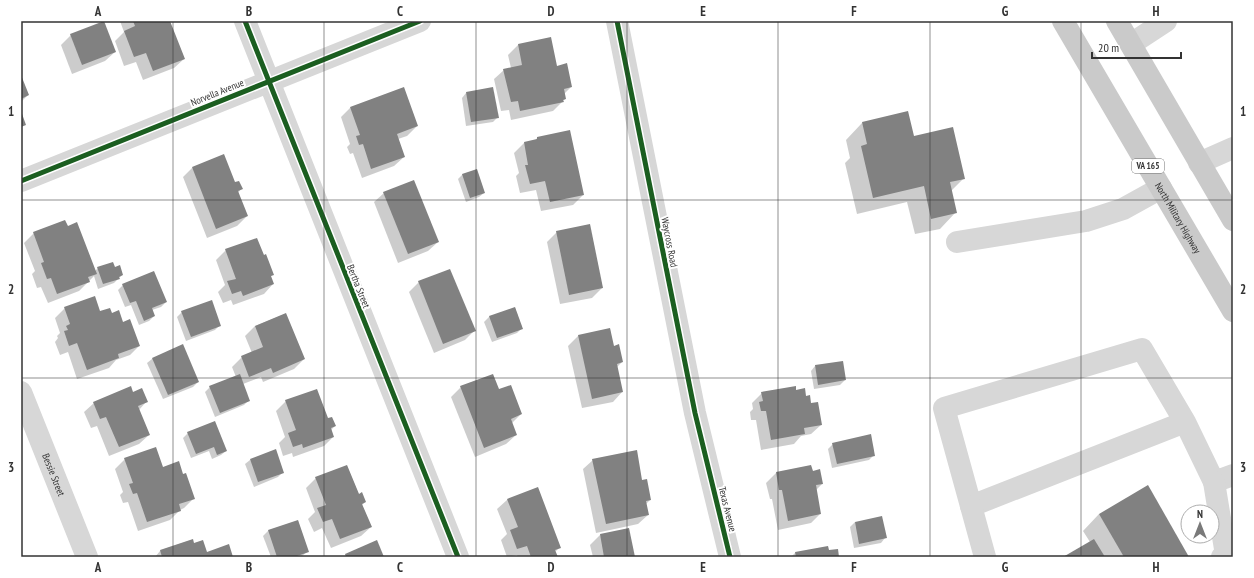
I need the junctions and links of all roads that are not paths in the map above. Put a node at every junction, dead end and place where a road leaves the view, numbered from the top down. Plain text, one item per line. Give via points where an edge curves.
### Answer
1 (245, 21) edge
2 (420, 21) edge
3 (617, 21) edge
4 (1063, 21) edge
5 (1116, 21) edge
6 (1166, 21) edge
7 (1131, 44) junction
8 (268, 82) junction
9 (1233, 148) edge
10 (1199, 163) junction
11 (21, 181) edge
12 (1161, 188) junction
13 (1233, 220) edge
14 (957, 242) dead end
15 (1233, 311) edge
16 (21, 392) edge
17 (1185, 422) junction
18 (708, 466) joint
19 (1224, 478) edge
20 (971, 506) junction
21 (87, 557) edge
22 (458, 557) edge
23 (730, 557) edge
24 (985, 557) edge
25 (1222, 557) edge

1 - 8 street, Bertha Street
2 - 8 street, Norvella Avenue
3 - 18 street, Waycross Road
4 - 12 main road, North Military Highway / VA 165
5 - 7 main road
6 - 7 street
7 - 10 main road
8 - 11 street, Norvella Avenue
8 - 22 street, Bertha Street
9 - 10 street
10 - 13 main road
12 - 14 street via 1124,209 1086,221
12 - 15 main road, North Military Highway / VA 165
16 - 21 street, Bessie Street
17 - 19 street
17 - 20 street
17 - 20 street via 1142,349 944,408
18 - 23 street, Texas Avenue
19 - 25 street via 1226,555
20 - 24 street

